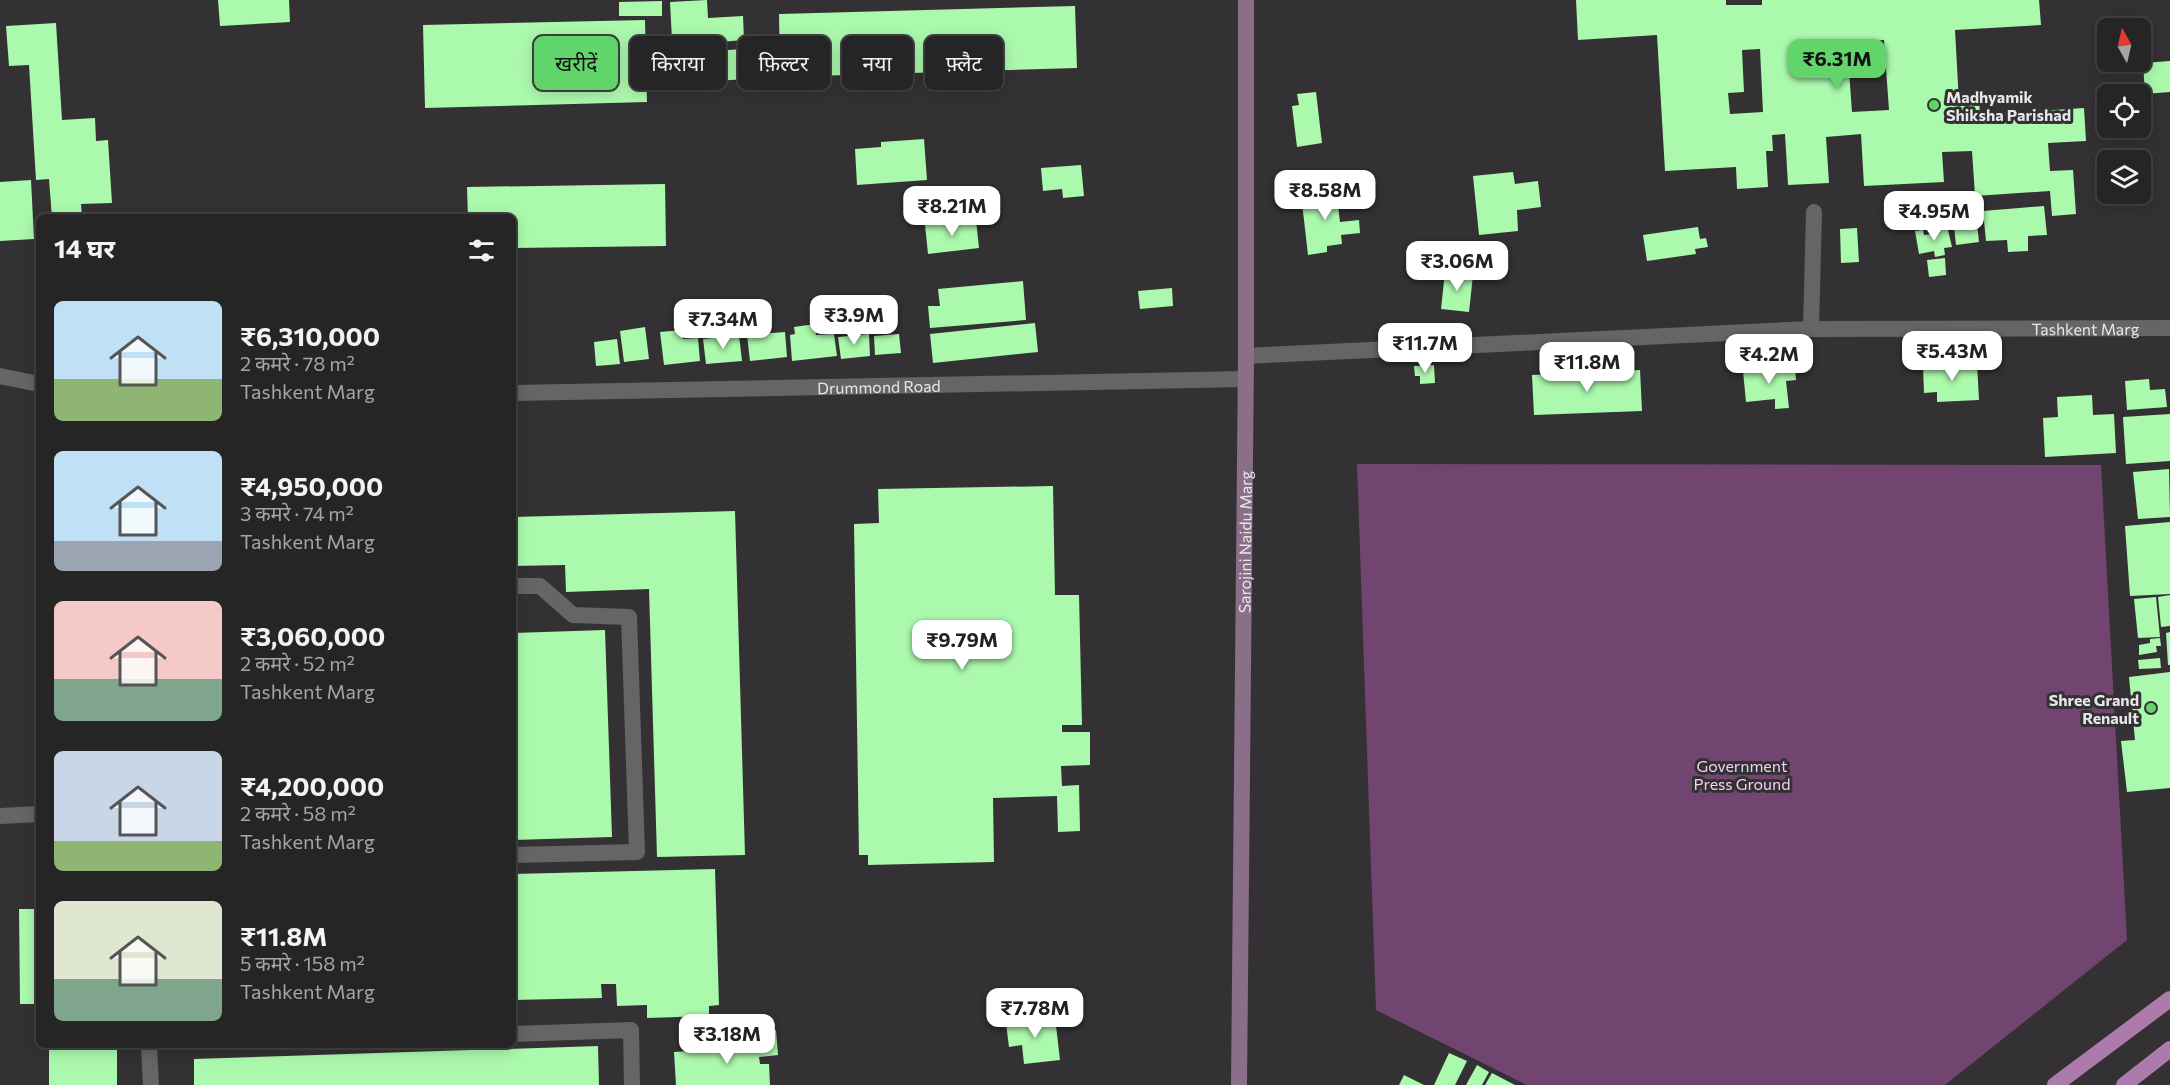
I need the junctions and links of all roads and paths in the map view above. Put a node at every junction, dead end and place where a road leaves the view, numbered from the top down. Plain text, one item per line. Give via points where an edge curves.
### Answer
1 (1246, 0) edge
2 (1814, 212) dead end
3 (2170, 328) edge
4 (1811, 329) junction
5 (1245, 356) junction
6 (0, 376) edge
7 (1245, 378) junction
8 (36, 383) edge
9 (516, 393) edge
10 (516, 586) edge
11 (36, 814) edge
12 (0, 816) edge
13 (516, 855) edge
14 (2170, 999) edge
15 (516, 1034) edge
16 (148, 1048) edge
17 (2170, 1049) edge
18 (151, 1085) edge
19 (632, 1085) edge
20 (1239, 1085) edge
21 (2055, 1085) edge
22 (2124, 1085) edge

1 - 5 main road, Sarojini Naidu Marg
2 - 4 street
3 - 4 street, Tashkent Marg
4 - 5 street, Tashkent Marg
5 - 7 main road, Sarojini Naidu Marg
6 - 8 street
7 - 9 street, Drummond Road
7 - 20 main road, Sarojini Naidu Marg
10 - 13 street via 540,585 573,615 629,617 637,852
11 - 12 street
14 - 21 main road
15 - 19 street via 631,1030
16 - 18 street
17 - 22 main road

